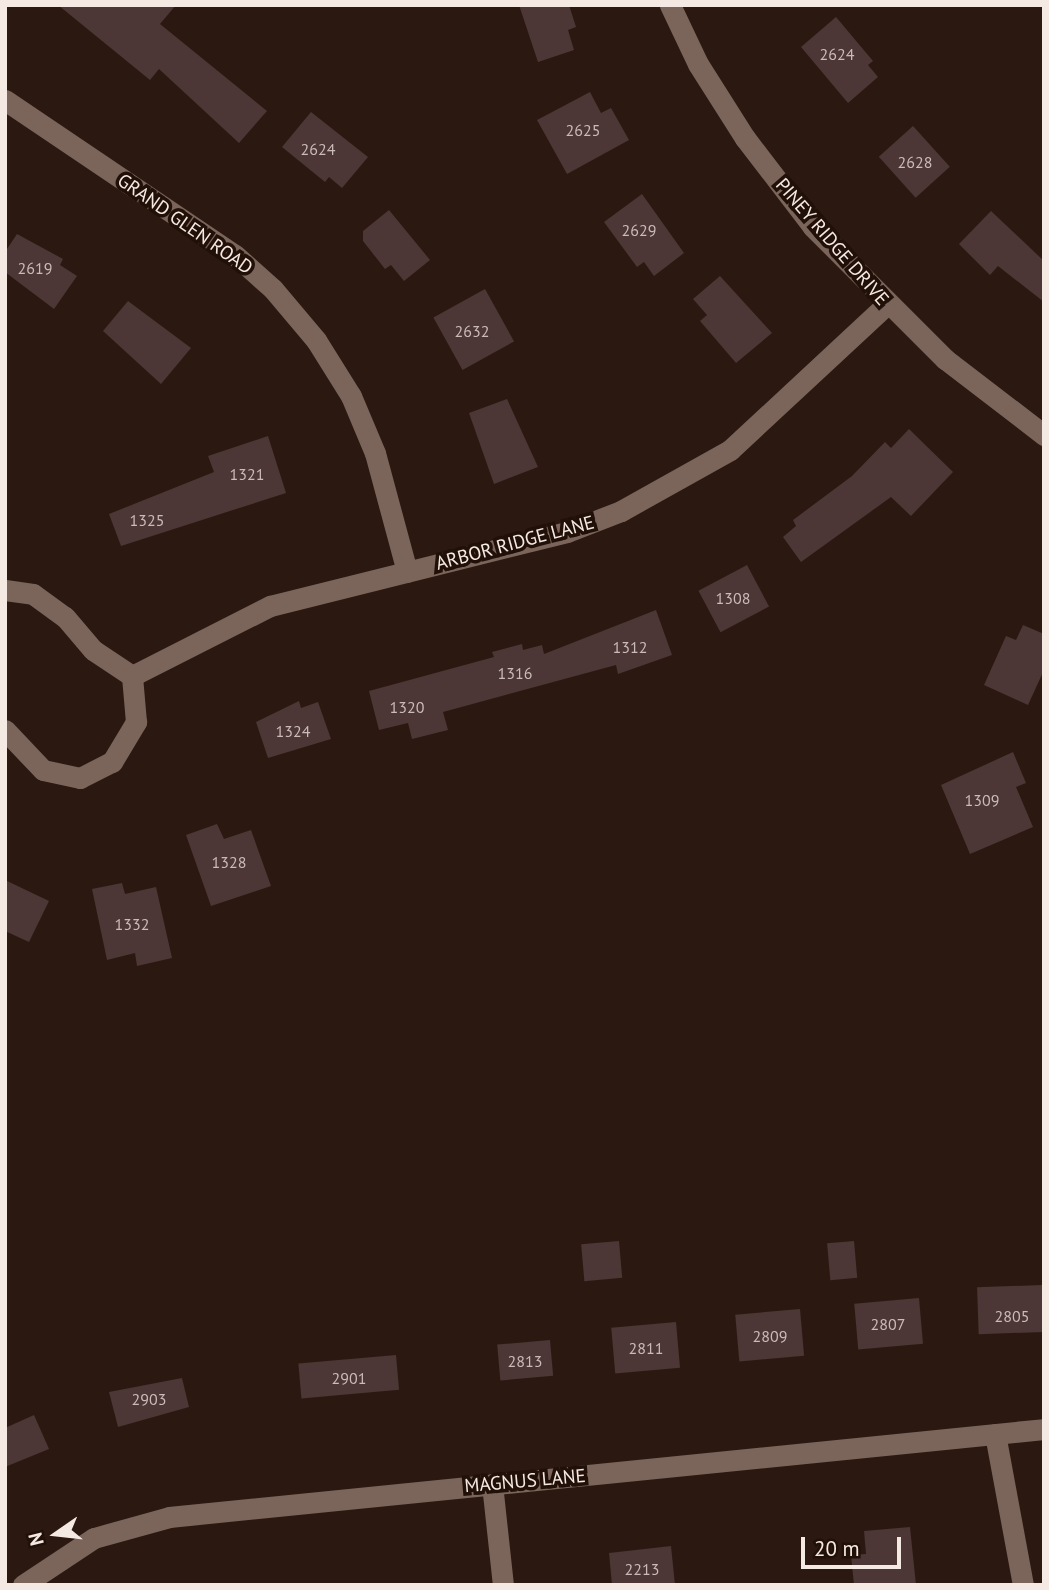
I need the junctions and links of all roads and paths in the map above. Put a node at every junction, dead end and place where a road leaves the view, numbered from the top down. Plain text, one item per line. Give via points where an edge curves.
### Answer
1 (670, 5) edge
2 (5, 100) edge
3 (886, 305) junction
4 (1044, 435) edge
5 (407, 572) junction
6 (5, 590) edge
7 (132, 676) junction
8 (5, 730) edge
9 (1044, 1429) edge
10 (995, 1434) junction
11 (492, 1484) junction
12 (23, 1585) edge
13 (503, 1585) edge
14 (1023, 1585) edge

1 - 3 street, PINEY RIDGE DRIVE via 698,64 745,138 813,227
2 - 5 street, GRAND GLEN ROAD via 234,255 273,289 316,340 351,396 375,453
3 - 4 street, PINEY RIDGE DRIVE via 945,359
3 - 5 street, ARBOR RIDGE LANE via 776,413 681,481 568,532
5 - 7 street, ARBOR RIDGE LANE via 270,606
6 - 7 street via 33,594 65,617 93,650
7 - 8 street via 136,722 112,762 80,778 43,770
9 - 10 street, MAGNUS LANE
10 - 11 street, MAGNUS LANE
10 - 14 street
11 - 12 street, MAGNUS LANE via 169,1517 94,1538
11 - 13 street

